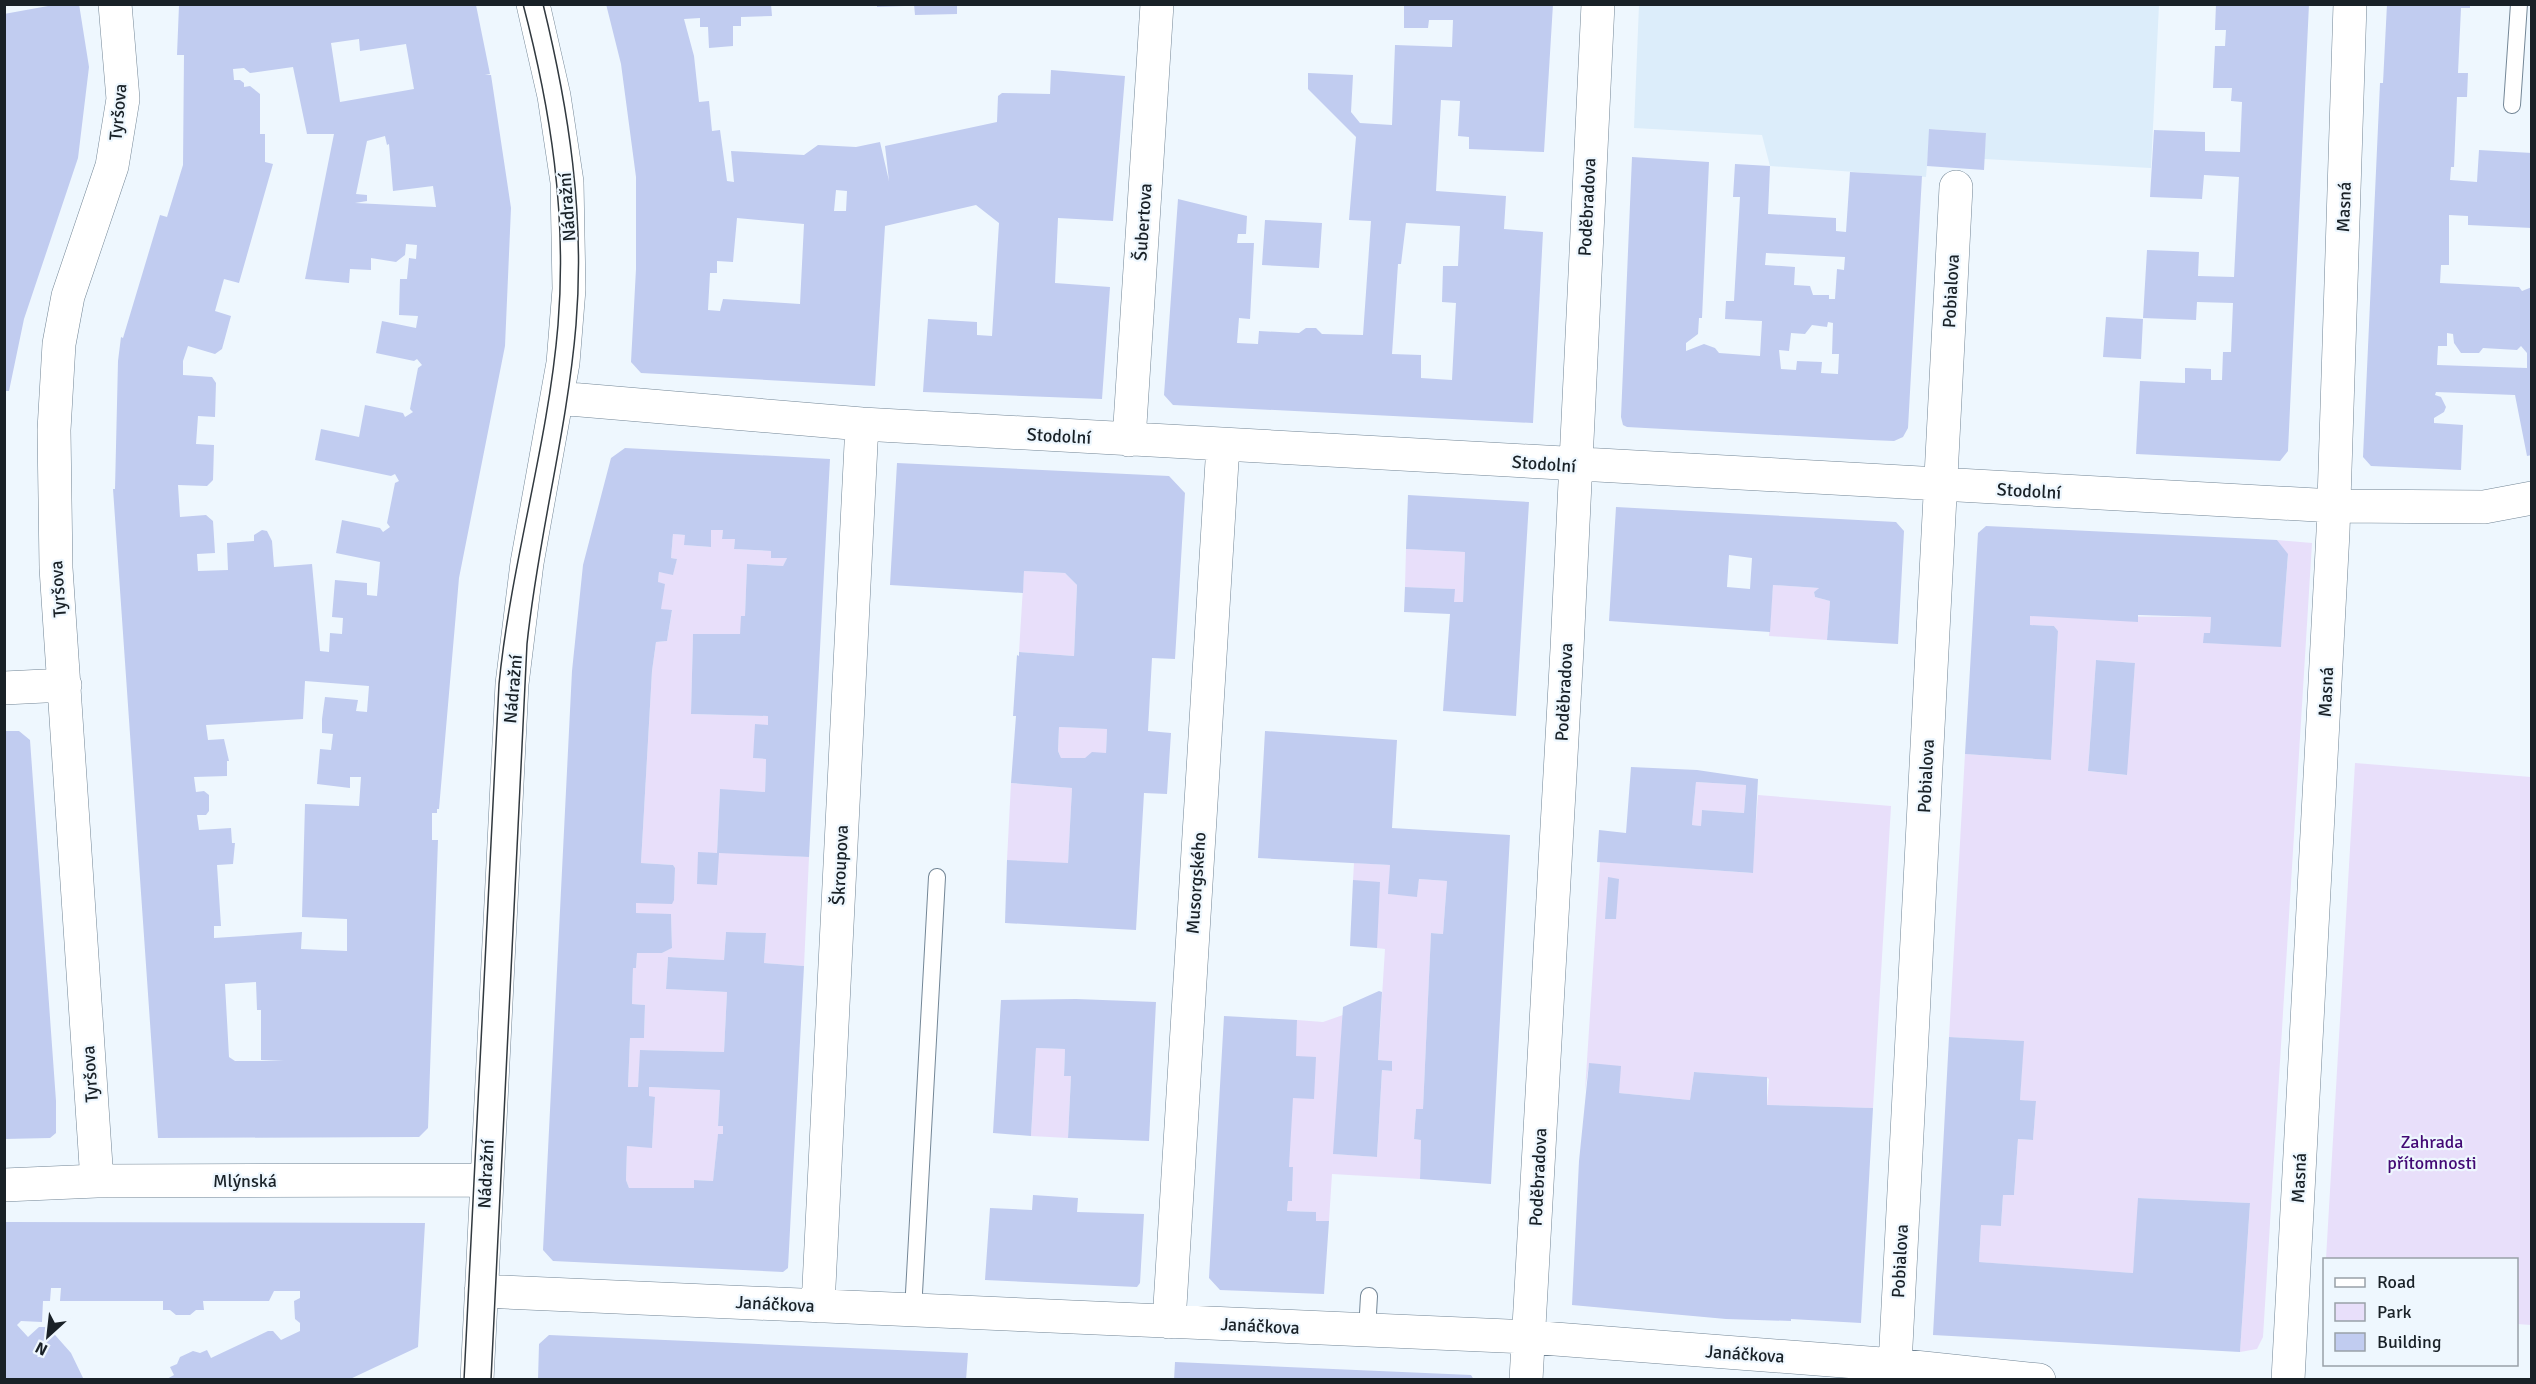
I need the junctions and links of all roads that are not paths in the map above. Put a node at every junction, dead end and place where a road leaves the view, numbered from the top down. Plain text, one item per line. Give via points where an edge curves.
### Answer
1 (116, 4) edge
2 (533, 4) edge
3 (1598, 4) edge
4 (2350, 4) edge
5 (2519, 4) edge
6 (1157, 6) edge
7 (2512, 105) dead end
8 (1956, 187) dead end
9 (557, 398) junction
10 (862, 424) junction
11 (1129, 440) junction
12 (1223, 445) junction
13 (1575, 466) junction
14 (1941, 486) junction
15 (2532, 498) edge
16 (2334, 506) junction
17 (65, 685) junction
18 (4, 688) edge
19 (937, 877) dead end
20 (486, 1180) junction
21 (97, 1181) junction
22 (4, 1185) edge
23 (481, 1291) junction
24 (1369, 1296) dead end
25 (818, 1306) junction
26 (913, 1311) junction
27 (1169, 1322) junction
28 (1367, 1331) junction
29 (1529, 1338) junction
30 (1895, 1365) junction
31 (468, 1375) edge
32 (1526, 1380) edge
33 (2039, 1380) edge
34 (2288, 1380) edge

1 - 17 street, Tyršova via 123,99 112,166 68,296 59,344 54,430 56,568
2 - 9 street, Nádražní via 554,96 567,182 569,289
3 - 13 street, Poděbradova
4 - 16 street, Masná
5 - 7 lane
6 - 11 street, Šubertova
8 - 14 street, Pobialova
9 - 10 street, Stodolní
9 - 20 street, Nádražní via 527,563 512,684
10 - 11 street, Stodolní
10 - 25 street, Škroupova
11 - 12 street, Stodolní
12 - 13 street, Stodolní
12 - 27 street, Musorgského
13 - 14 street, Stodolní
13 - 29 street, Poděbradova
14 - 16 street, Stodolní
14 - 30 street, Pobialova
15 - 16 street, Stodolní via 2484,507
16 - 34 street, Masná
17 - 18 street
17 - 21 street, Tyršova
19 - 26 lane
20 - 21 street, Mlýnská
20 - 23 street, Nádražní
21 - 22 street, Mlýnská
23 - 25 street, Janáčkova
23 - 31 street, Nádražní
24 - 28 lane
25 - 26 street, Janáčkova
26 - 27 street, Janáčkova
27 - 28 street, Janáčkova
28 - 29 street, Janáčkova
29 - 30 street, Janáčkova
29 - 32 street, Poděbradova
30 - 33 street, Janáčkova

